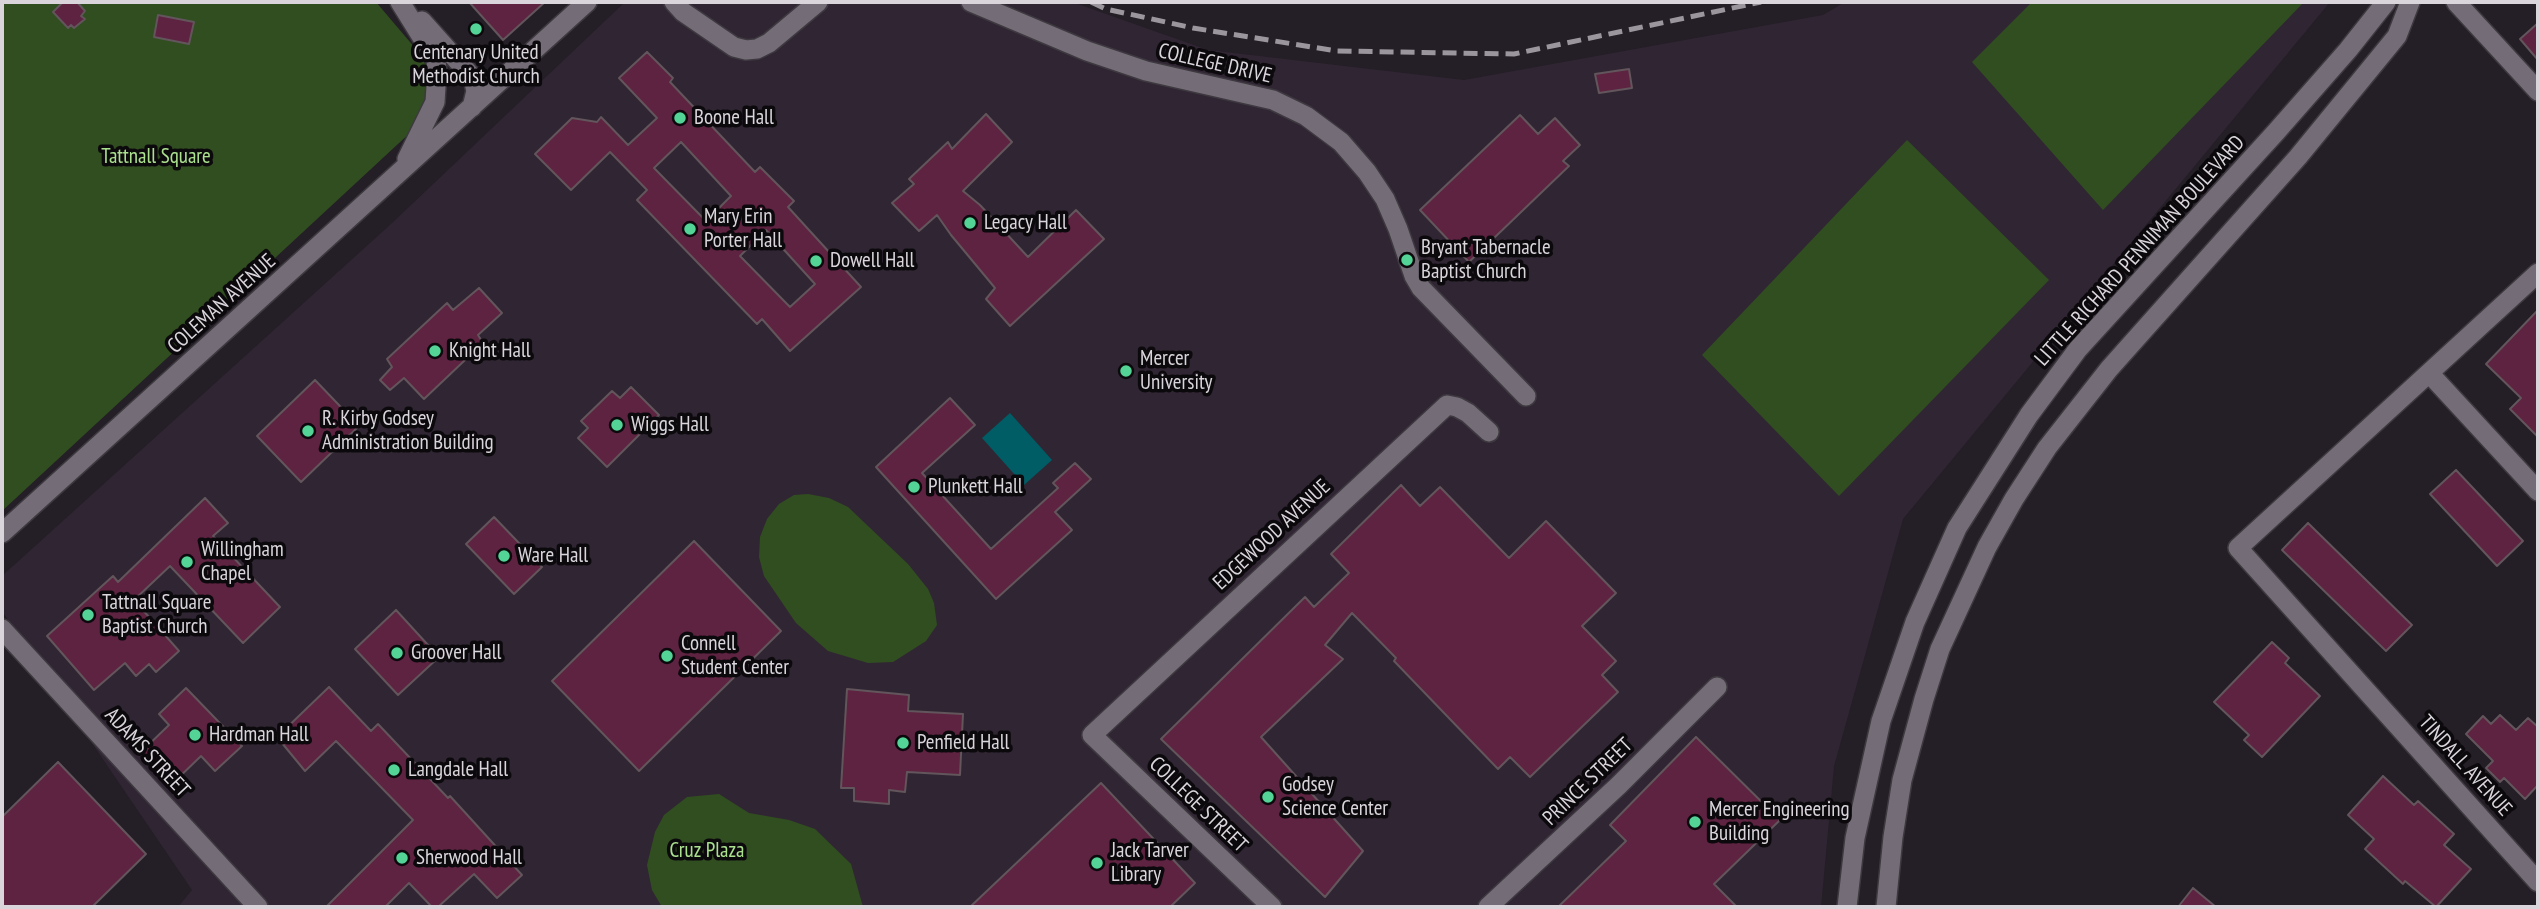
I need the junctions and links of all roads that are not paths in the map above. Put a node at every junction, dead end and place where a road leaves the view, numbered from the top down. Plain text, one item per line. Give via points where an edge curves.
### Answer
1 (402, 2) edge
2 (587, 2) edge
3 (674, 2) edge
4 (818, 2) edge
5 (971, 2) edge
6 (2386, 2) edge
7 (2410, 2) edge
8 (2456, 2) edge
9 (2538, 91) edge
10 (472, 107) junction
11 (398, 175) junction
12 (2538, 273) edge
13 (2430, 374) junction
14 (1526, 396) dead end
15 (1489, 432) dead end
16 (2538, 491) edge
17 (2, 533) edge
18 (2, 629) edge
19 (1717, 687) dead end
20 (1092, 736) joint
21 (2538, 882) edge
22 (256, 906) edge
23 (1272, 907) edge
24 (1488, 907) edge
25 (1847, 907) edge
26 (1886, 907) edge

1 - 10 street via 473,78
1 - 11 street via 436,60 438,88 428,119
2 - 10 street, COLEMAN AVENUE
3 - 4 street via 734,47 746,50 769,43
5 - 14 street, COLLEGE DRIVE via 1146,71 1273,100 1306,116 1341,142 1367,172 1385,199 1421,288
6 - 25 street, LITTLE RICHARD PENNIMAN BOULEVARD via 2276,132 2078,349 2029,415 1957,528 1915,622 1881,721 1854,838
7 - 26 street via 2397,36 2298,157 2109,369 2047,448 2010,506 1940,649 1924,699 1902,780
8 - 9 street
10 - 11 street, COLEMAN AVENUE
11 - 17 street, COLEMAN AVENUE
12 - 13 street
13 - 16 street
13 - 21 street, TINDALL AVENUE via 2238,548
15 - 20 street, EDGEWOOD AVENUE via 1468,413 1447,405
18 - 22 street, ADAMS STREET
19 - 24 street, PRINCE STREET
20 - 23 street, COLLEGE STREET

